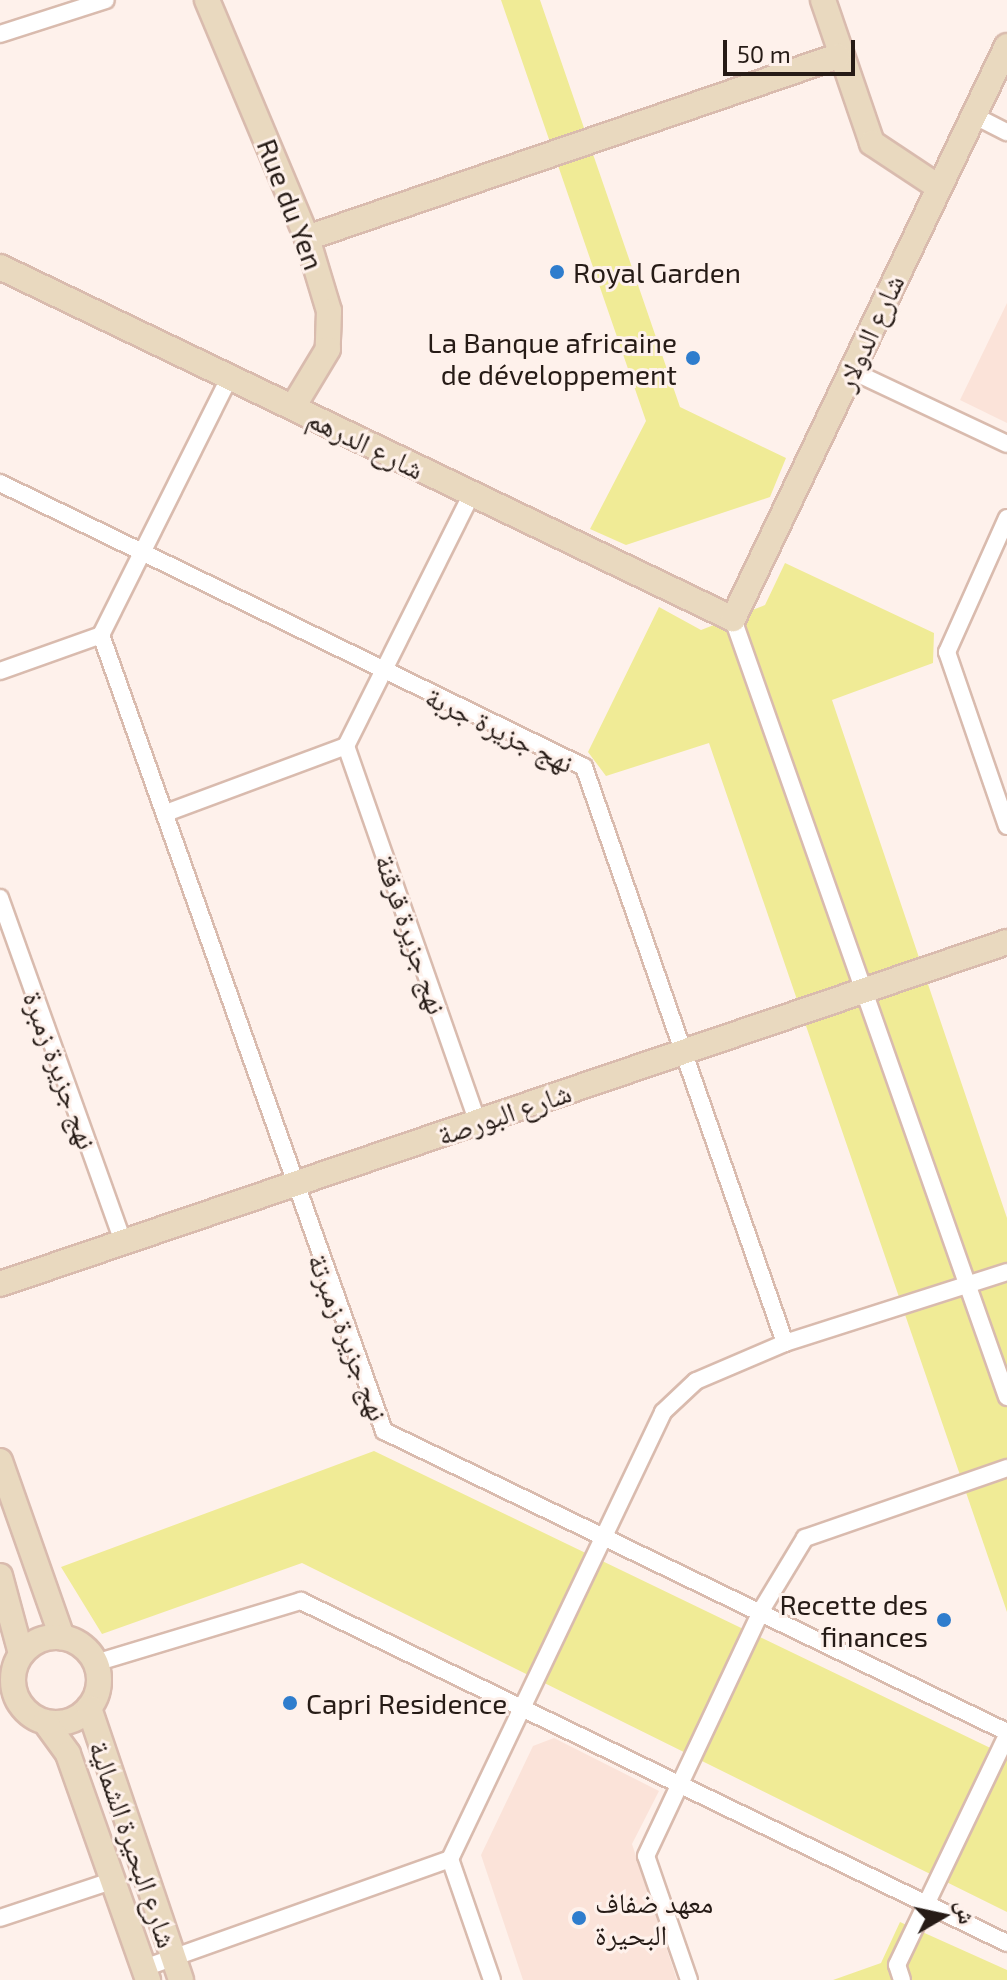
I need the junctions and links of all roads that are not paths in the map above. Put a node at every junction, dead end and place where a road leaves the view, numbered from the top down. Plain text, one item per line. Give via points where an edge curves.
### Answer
1 (106, 0) edge
2 (207, 0) edge
3 (823, 0) edge
4 (0, 34) edge
5 (1007, 46) edge
6 (838, 56) junction
7 (973, 115) junction
8 (1007, 132) edge
9 (937, 186) junction
10 (307, 238) junction
11 (0, 267) edge
12 (852, 371) junction
13 (229, 378) junction
14 (293, 407) junction
15 (1007, 444) edge
16 (0, 483) edge
17 (471, 495) junction
18 (1007, 518) edge
19 (140, 550) junction
20 (733, 619) junction
21 (101, 635) junction
22 (0, 671) edge
23 (384, 674) junction
24 (346, 746) junction
25 (166, 813) junction
26 (1007, 826) edge
27 (0, 898) edge
28 (1007, 942) edge
29 (866, 989) junction
30 (684, 1052) junction
31 (478, 1123) junction
32 (291, 1184) junction
33 (123, 1241) junction
34 (1007, 1272) edge
35 (0, 1284) edge
36 (969, 1285) junction
37 (785, 1343) junction
38 (1007, 1397) edge
39 (0, 1461) edge
40 (1007, 1468) edge
41 (603, 1534) junction
42 (0, 1576) edge
43 (762, 1609) junction
44 (62, 1637) junction
45 (95, 1663) junction
46 (11, 1670) edge
47 (10, 1707) edge
48 (89, 1708) junction
49 (528, 1709) junction
50 (45, 1722) junction
51 (1007, 1734) edge
52 (680, 1785) junction
53 (450, 1859) junction
54 (114, 1880) junction
55 (925, 1906) junction
56 (0, 1918) edge
57 (1007, 1943) edge
58 (177, 1969) edge
59 (146, 1974) edge
60 (492, 1980) edge
61 (689, 1980) edge
62 (902, 1980) edge

1 - 4 street
2 - 10 street, Rue du Yen
3 - 6 street
5 - 7 street, شارع الدولار
6 - 9 street via 872,143
6 - 10 street
7 - 8 street
7 - 9 street, شارع الدولار
9 - 12 street, شارع الدولار
10 - 14 street, Rue du Yen via 329,311 328,349
11 - 13 street, شارع الدرهم
12 - 15 street
12 - 20 street, شارع الدولار
13 - 14 street, شارع الدرهم
13 - 19 street
14 - 17 street, شارع الدرهم
16 - 19 street, نهج جزيرة جربة
17 - 20 street, شارع الدرهم
17 - 23 street
18 - 26 street via 947,652
19 - 21 street
19 - 23 street, نهج جزيرة جربة
20 - 29 street
21 - 22 street
21 - 25 street, نهج جزيرة زمبرتة
23 - 24 street
23 - 30 street, نهج جزيرة جربة via 584,767
24 - 25 street
24 - 31 street, نهج جزيرة قرقنة
25 - 32 street, نهج جزيرة زمبرتة
27 - 33 street, نهج جزيرة زمبرة
28 - 29 street, شارع البورصة
29 - 30 street, شارع البورصة
29 - 36 street
30 - 31 street, شارع البورصة
30 - 37 street, نهج جزيرة جربة
31 - 32 street, شارع البورصة
32 - 33 street, شارع البورصة
32 - 41 street, نهج جزيرة زمبرتة via 384,1431
33 - 35 street, شارع البورصة
34 - 36 street
36 - 37 street
36 - 38 street
37 - 41 street via 677,1394
39 - 44 street
40 - 43 street via 805,1538
41 - 43 street, نهج جزيرة زمبرتة
41 - 49 street
42 - 46 street
43 - 51 street, نهج جزيرة زمبرتة
43 - 52 street
44 - 45 street
44 - 46 street
45 - 48 street via 99,1686
45 - 49 street via 301,1601
46 - 47 street
47 - 50 street
48 - 50 street via 61,1723
48 - 58 street, شارع البحيرة الشمالية
49 - 52 street
49 - 53 street
50 - 54 street, شارع البحيرة الشمالية via 68,1754
51 - 55 street
52 - 55 street
52 - 61 street via 646,1856
53 - 58 street
53 - 60 street
54 - 56 street
54 - 59 street, شارع البحيرة الشمالية
55 - 57 street
55 - 62 street via 897,1965
58 - 59 street

